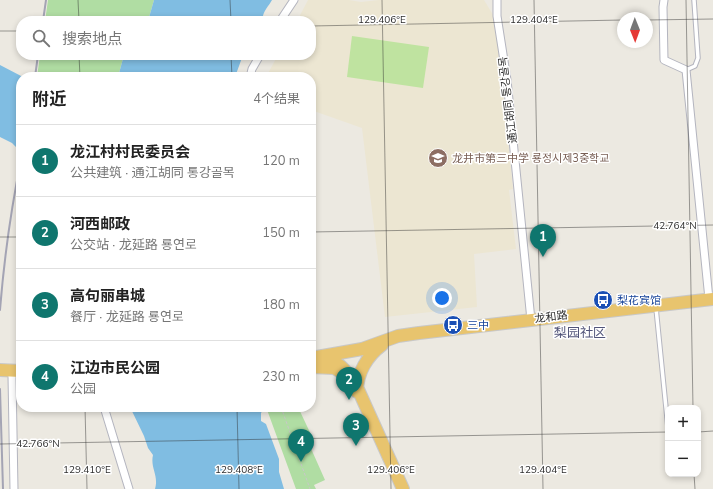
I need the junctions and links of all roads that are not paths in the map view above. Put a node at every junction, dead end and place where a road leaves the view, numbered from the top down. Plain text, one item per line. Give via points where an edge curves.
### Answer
1 (294, 0) edge
2 (497, 0) edge
3 (664, 0) edge
4 (694, 0) edge
5 (283, 16) edge
6 (257, 60) edge
7 (686, 70) junction
8 (251, 72) edge
9 (712, 302) edge
10 (656, 309) junction
11 (532, 320) junction
12 (392, 342) junction
13 (375, 350) junction
14 (316, 359) edge
15 (316, 359) edge
16 (334, 360) junction
17 (316, 367) edge
18 (0, 370) edge
19 (14, 375) edge
20 (357, 387) junction
21 (666, 405) edge
22 (362, 406) junction
23 (106, 412) edge
24 (14, 489) edge
25 (129, 489) edge
26 (397, 489) edge
27 (404, 489) edge

1 - 5 street
2 - 11 street, 通江胡同 통강골목
3 - 7 street via 664,60
4 - 7 lane via 698,58 695,66
6 - 8 street
7 - 9 street
9 - 10 highway, 龙和路
10 - 11 highway, 龙和路
10 - 12 highway, 龙和路 via 410,342
10 - 21 lane
11 - 12 highway, 龙和路 via 419,332 404,335
12 - 13 highway
12 - 14 highway
12 - 22 highway via 369,371
13 - 16 highway
13 - 20 highway via 364,365
15 - 16 highway
16 - 20 highway via 343,367
17 - 22 highway via 334,368 341,372
18 - 19 highway
19 - 24 street
20 - 22 highway
22 - 26 highway
22 - 27 highway
23 - 25 street

